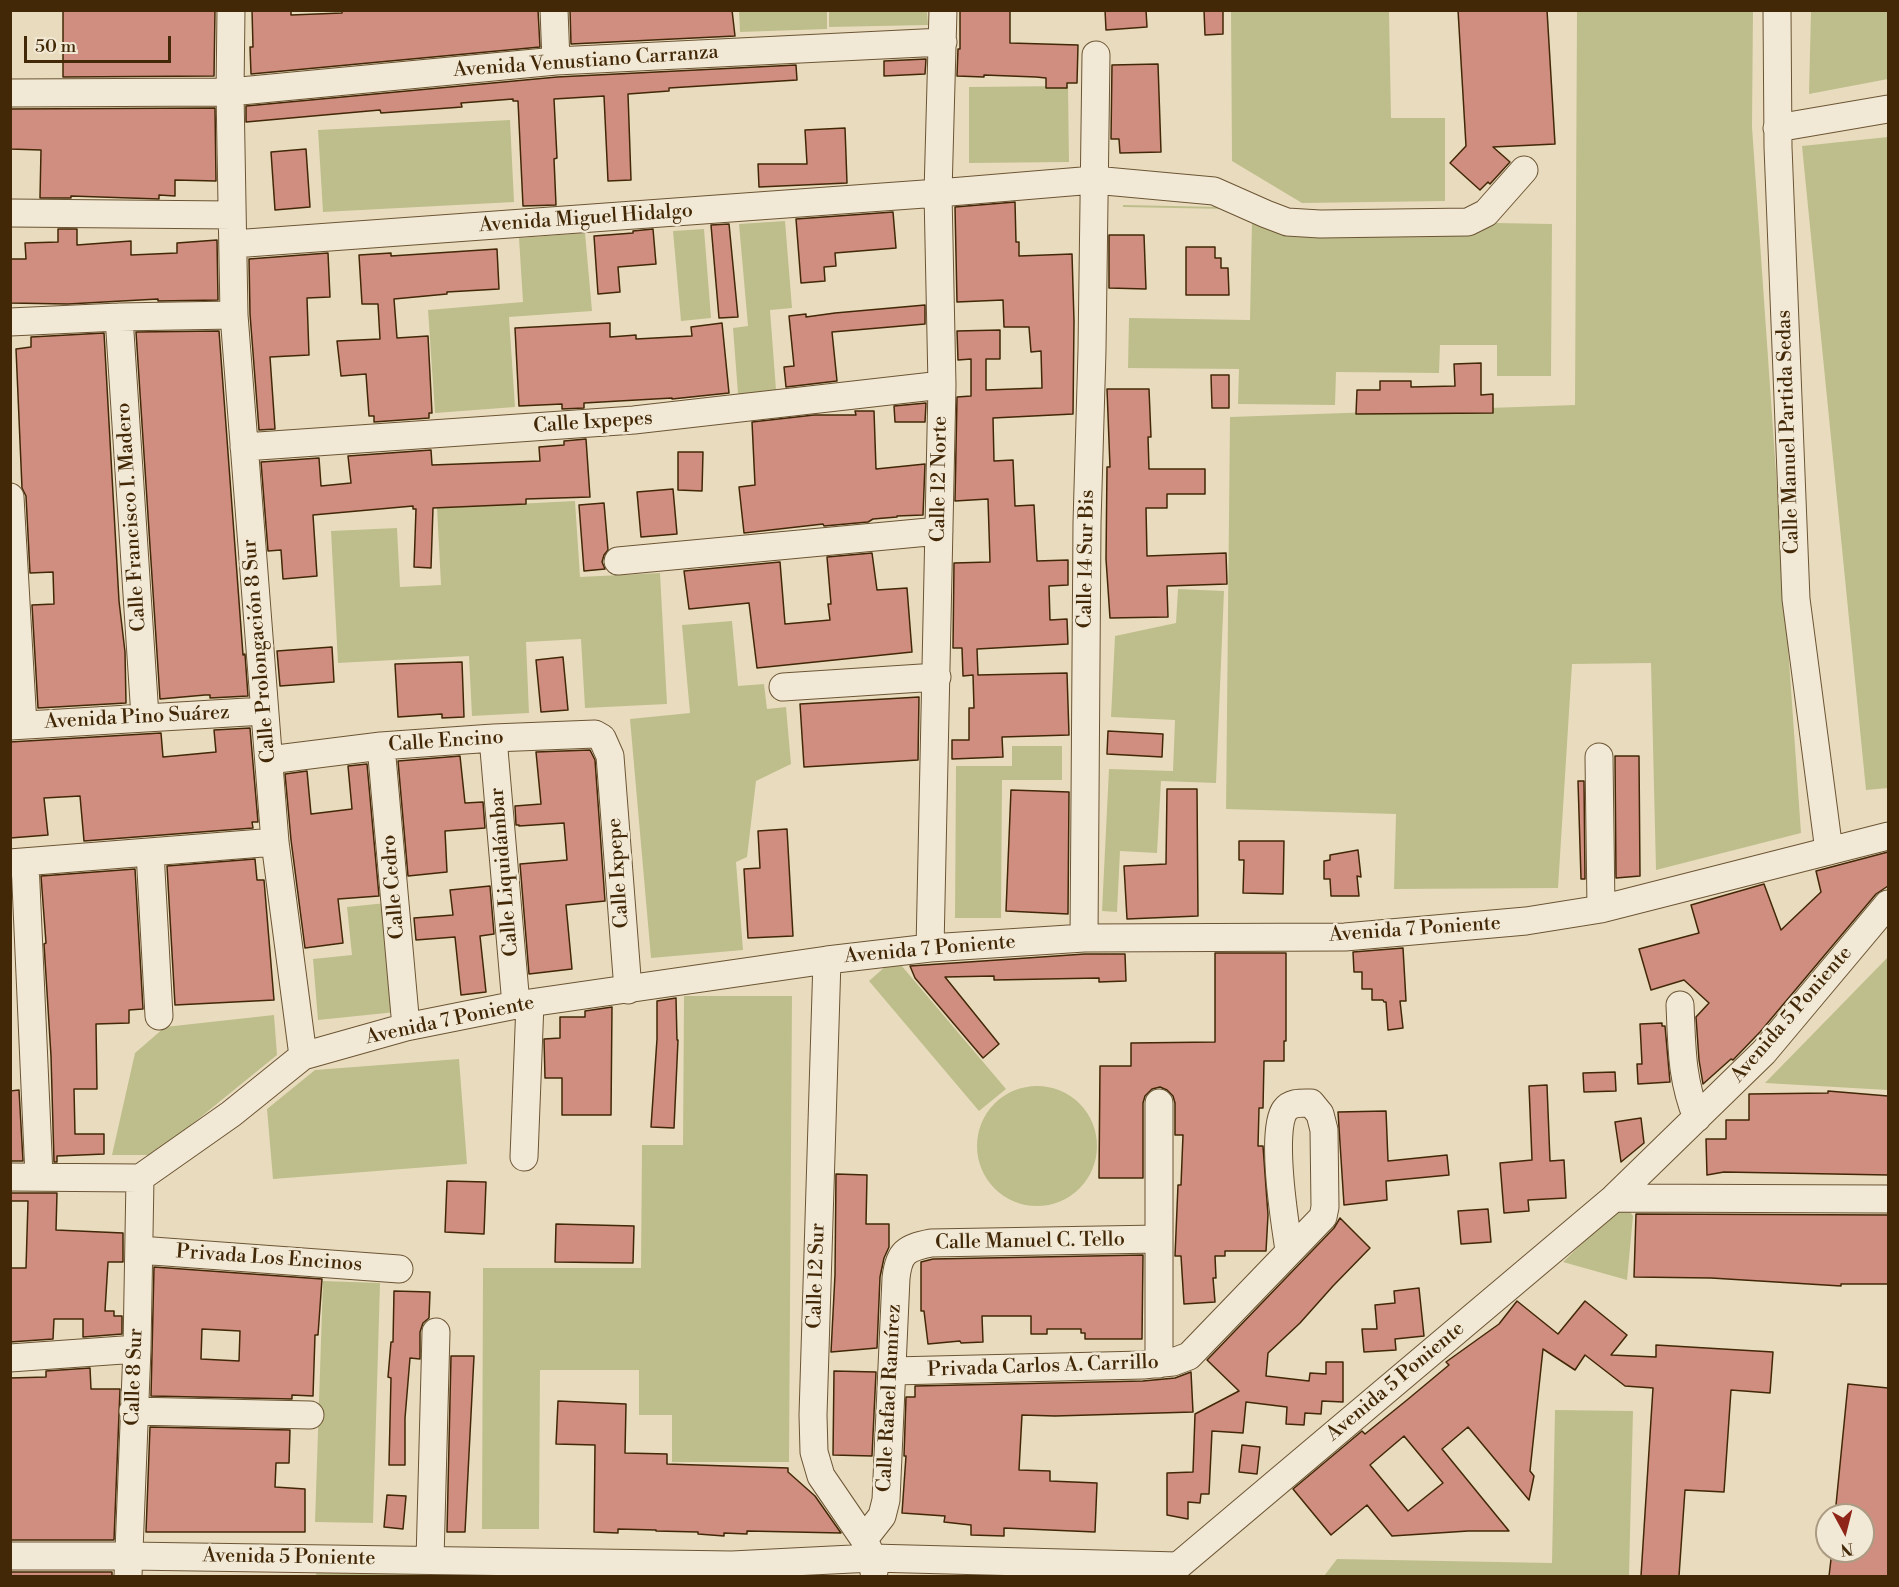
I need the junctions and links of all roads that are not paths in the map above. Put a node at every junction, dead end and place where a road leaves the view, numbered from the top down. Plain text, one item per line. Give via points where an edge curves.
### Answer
1 (231, 10) edge
2 (554, 10) edge
3 (943, 10) edge
4 (1777, 10) edge
5 (943, 42) junction
6 (1096, 55) dead end
7 (556, 61) junction
8 (230, 92) junction
9 (10, 93) edge
10 (1888, 109) edge
11 (1777, 128) junction
12 (1524, 170) dead end
13 (1094, 180) junction
14 (938, 193) junction
15 (10, 213) edge
16 (232, 215) junction
17 (233, 244) junction
18 (234, 315) junction
19 (119, 317) junction
20 (10, 322) edge
21 (942, 385) junction
22 (244, 447) junction
23 (10, 497) edge
24 (939, 531) junction
25 (618, 561) dead end
26 (937, 677) junction
27 (783, 687) dead end
28 (264, 711) junction
29 (145, 717) junction
30 (17, 726) edge
31 (493, 738) junction
32 (381, 746) junction
33 (610, 756) joint
34 (1599, 757) dead end
35 (269, 760) junction
36 (1888, 836) edge
37 (275, 842) junction
38 (1829, 851) junction
39 (150, 852) junction
40 (18, 862) edge
41 (1888, 904) edge
42 (1601, 909) junction
43 (1084, 938) junction
44 (930, 948) junction
45 (826, 960) junction
46 (628, 990) junction
47 (523, 1004) junction
48 (1680, 1005) dead end
49 (159, 1016) dead end
50 (406, 1027) junction
51 (303, 1056) junction
52 (1159, 1103) dead end
53 (1697, 1118) junction
54 (524, 1157) dead end
55 (39, 1176) junction
56 (10, 1177) edge
57 (140, 1178) junction
58 (1614, 1198) junction
59 (1888, 1199) edge
60 (1158, 1239) junction
61 (139, 1250) junction
62 (1289, 1250) junction
63 (904, 1253) joint
64 (399, 1269) dead end
65 (436, 1332) dead end
66 (137, 1349) junction
67 (10, 1358) edge
68 (1159, 1364) junction
69 (893, 1371) junction
70 (133, 1411) junction
71 (310, 1415) dead end
72 (10, 1556) edge
73 (870, 1558) edge
74 (430, 1560) junction
75 (129, 1566) edge
76 (732, 1570) edge
77 (1172, 1571) edge

1 - 8 street, Calle Prolongación 8 Sur
2 - 7 street
3 - 5 street, Calle 12 Norte
4 - 11 street, Calle Manuel Partida Sedas
5 - 7 street, Avenida Venustiano Carranza
5 - 14 street, Calle 12 Norte
6 - 13 street, Calle 14 Sur Bis
7 - 8 street, Avenida Venustiano Carranza
8 - 9 street, Avenida Venustiano Carranza
8 - 16 street, Calle Prolongación 8 Sur
10 - 11 street
11 - 38 street, Calle Manuel Partida Sedas via 1796,599
12 - 13 street, Avenida Miguel Hidalgo via 1486,213 1468,222 1287,222 1214,191
13 - 14 street, Avenida Miguel Hidalgo
13 - 43 street, Calle 14 Sur Bis
14 - 17 street, Avenida Miguel Hidalgo
14 - 21 street, Calle 12 Norte
15 - 16 street
16 - 17 street, Calle Prolongación 8 Sur
17 - 18 street, Calle Prolongación 8 Sur
18 - 19 street
18 - 22 street, Calle Prolongación 8 Sur
19 - 20 street
19 - 29 street, Calle Francisco I. Madero
21 - 22 street, Calle Ixpepes via 634,420
21 - 24 street, Calle 12 Norte
22 - 28 street, Calle Prolongación 8 Sur
23 - 30 street
24 - 25 street
24 - 26 street, Calle 12 Norte
26 - 27 street
26 - 44 street, Calle 12 Norte
28 - 29 street, Avenida Pino Suárez
28 - 35 street, Calle Prolongación 8 Sur
29 - 30 street, Avenida Pino Suárez
31 - 32 street, Calle Encino
31 - 33 street, Calle Encino via 595,734 602,738
31 - 47 street, Calle Liquidámbar
32 - 35 street, Calle Encino
32 - 50 street, Calle Cedro
33 - 46 street, Calle Ixpepe
34 - 42 street
35 - 37 street, Calle Prolongación 8 Sur
36 - 38 street, Avenida 7 Poniente
37 - 39 street
37 - 51 street, Calle Prolongación 8 Sur
38 - 42 street, Avenida 7 Poniente
39 - 40 street
39 - 49 street
40 - 55 street
41 - 53 street, Avenida 5 Poniente via 1764,1052
42 - 43 street, Avenida 7 Poniente via 1526,921 1345,937
43 - 44 street, Avenida 7 Poniente
44 - 45 street, Avenida 7 Poniente
45 - 46 street, Avenida 7 Poniente
45 - 73 street, Calle 12 Sur via 814,1452 821,1476
46 - 47 street, Avenida 7 Poniente
47 - 50 street, Avenida 7 Poniente
47 - 54 street, Calle Liquidámbar
48 - 53 street via 1683,1073
50 - 51 street, Avenida 7 Poniente
51 - 57 street, Avenida 7 Poniente via 231,1114
52 - 60 street
53 - 58 street, Avenida 5 Poniente
55 - 56 street
55 - 57 street
57 - 61 street, Calle 8 Sur
58 - 59 street
58 - 77 street, Avenida 5 Poniente
60 - 63 street, Calle Manuel C. Tello via 931,1244
60 - 68 street
61 - 64 street, Privada Los Encinos
61 - 66 street, Calle 8 Sur
62 - 62 street, Privada Carlos A. Carrillo via 1282,1210 1278,1130 1284,1110 1295,1103 1311,1103 1320,1114 1324,1130 1325,1207 1317,1225
62 - 68 street, Privada Carlos A. Carrillo via 1189,1356
63 - 69 street, Calle Rafael Ramírez via 896,1278
65 - 74 street
66 - 67 street
66 - 70 street, Calle 8 Sur
68 - 69 street, Privada Carlos A. Carrillo
69 - 73 street, Calle Rafael Ramírez via 886,1500
70 - 71 street
70 - 75 street, Calle 8 Sur
72 - 75 street, Avenida 5 Poniente
73 - 76 street, Avenida 5 Poniente
73 - 77 street, Avenida 5 Poniente
74 - 75 street, Avenida 5 Poniente
74 - 76 street, Avenida 5 Poniente

